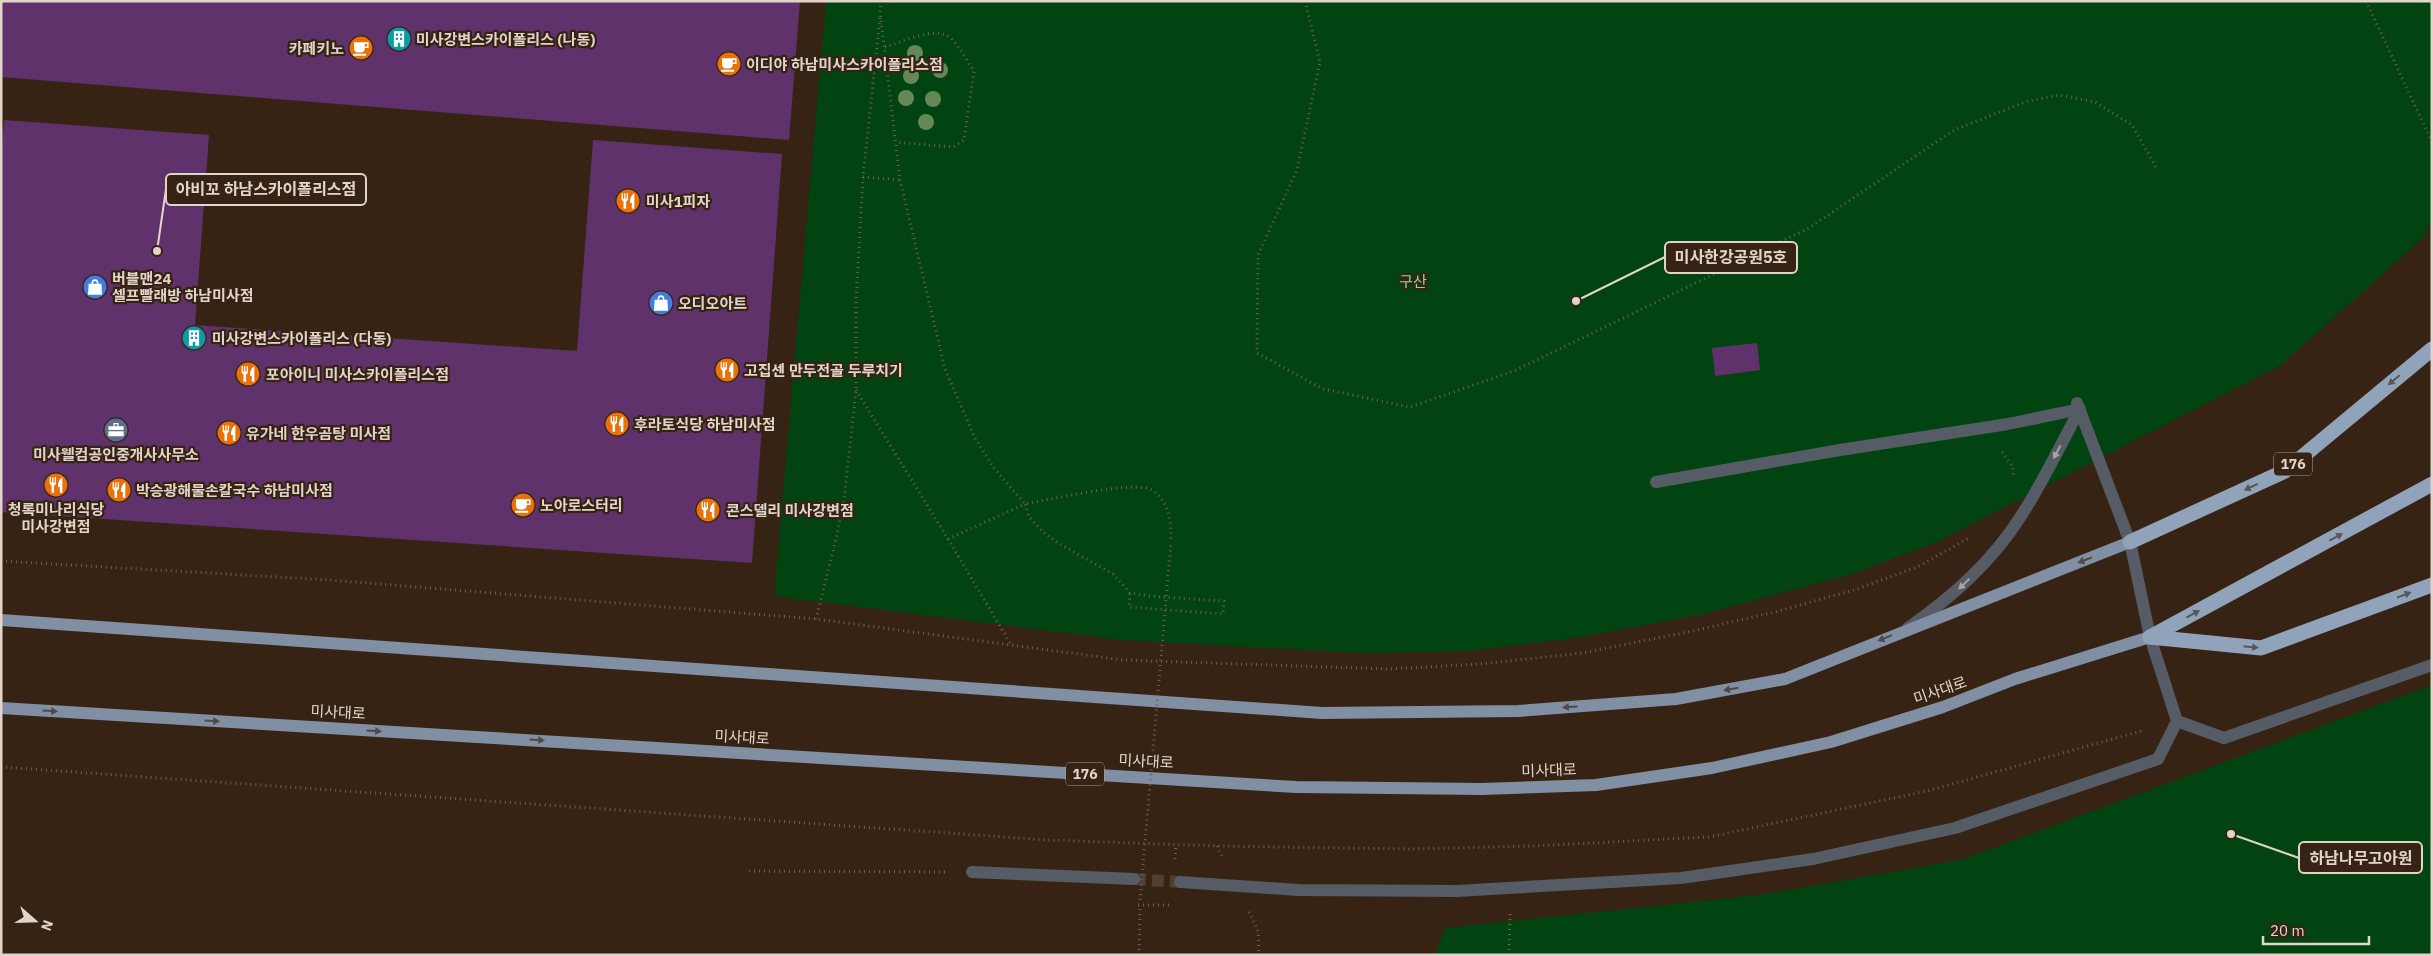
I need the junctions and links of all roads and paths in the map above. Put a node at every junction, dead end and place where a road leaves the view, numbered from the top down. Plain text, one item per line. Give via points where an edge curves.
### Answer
1 (881, 1) edge
2 (1305, 1) edge
3 (2366, 1) edge
4 (880, 11) junction
5 (885, 47) junction
6 (896, 142) junction
7 (2432, 142) edge
8 (2157, 169) dead end
9 (863, 177) junction
10 (900, 180) junction
11 (2432, 349) edge
12 (856, 390) junction
13 (2078, 406) junction
14 (2002, 452) dead end
15 (1656, 482) dead end
16 (2432, 484) edge
17 (2016, 486) dead end
18 (1025, 504) junction
19 (1976, 535) dead end
20 (948, 539) junction
21 (2130, 542) junction
22 (1, 561) edge
23 (2432, 585) edge
24 (1130, 593) junction
25 (1165, 612) junction
26 (816, 619) junction
27 (1, 620) edge
28 (1904, 630) junction
29 (2150, 637) junction
30 (1010, 644) junction
31 (2432, 666) edge
32 (1, 708) edge
33 (2177, 721) junction
34 (1, 767) edge
35 (749, 871) dead end
36 (972, 872) joint
37 (1134, 878) tunnel mouth
38 (1180, 882) tunnel mouth
39 (1510, 888) junction
40 (1139, 955) edge
41 (1510, 955) edge

1 - 4 path
2 - 8 path via 1320,62 1297,170 1258,255 1257,354 1323,389 1410,407 1514,370 1809,228 1954,130 2028,102 2060,95 2095,102 2132,125
3 - 7 path
4 - 5 path
4 - 9 path
5 - 6 path
5 - 6 path via 941,33 951,39 974,71 964,140 953,146
6 - 10 path
9 - 10 path
9 - 12 path via 856,302
10 - 18 path via 945,369 975,438 993,467
11 -> 21 highway, 176 via 2285,471
12 - 20 path
12 - 26 path via 844,499
13 - 15 street via 2008,424
13 - 21 street
13 -> 28 street via 2030,502 2008,535 1965,584
14 - 17 path via 2012,467
29 -> 16 highway, 176
18 - 20 path
18 - 24 path via 1029,517 1043,532 1113,574
18 - 25 path, bridge via 1129,487 1150,489 1164,501 1171,519
19 - 30 path via 1917,567 1856,589 1779,611 1582,653 1480,664 1380,669 1122,660
20 - 30 path
21 -> 28 main road, 176
21 - 29 street
22 - 26 path via 330,580
29 -> 23 highway via 2261,648
24 - 25 path via 1129,607
24 - 25 path via 1224,601 1223,614
25 - 40 path, bridge via 1140,900
26 - 30 path
28 -> 27 main road, 176 via 1785,679 1676,699 1518,712 1322,713
32 -> 29 main road, 미사대로 / 176 via 1296,787 1482,789 1596,785 1712,768 1831,742
29 - 33 street
31 - 33 street via 2224,738
33 - 34 path via 1927,791 1709,837 1522,847 1413,849 1048,840
33 - 39 street via 2158,759 1955,828 1813,859 1681,878
35 - 36 path
36 - 37 street
38 - 39 street via 1298,890
39 - 41 path

